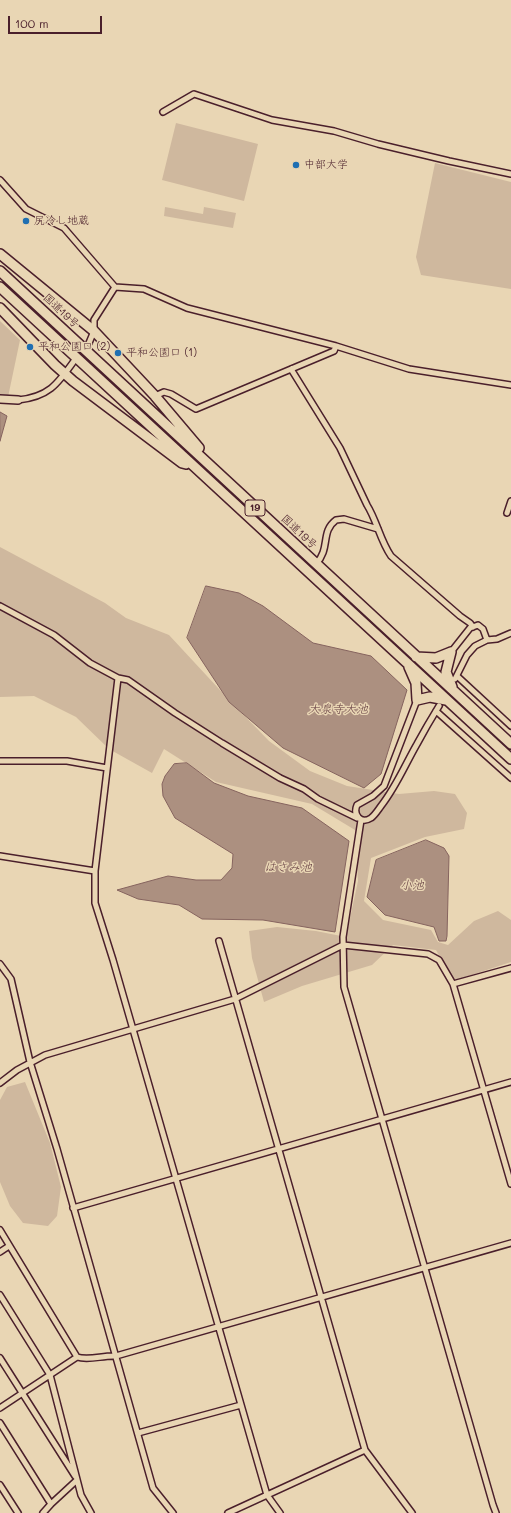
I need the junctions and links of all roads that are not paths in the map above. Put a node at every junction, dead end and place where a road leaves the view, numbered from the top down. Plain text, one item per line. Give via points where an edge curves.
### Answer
1 (163, 112) dead end
2 (511, 174) edge
3 (0, 180) edge
4 (0, 254) edge
5 (0, 271) edge
6 (0, 287) edge
7 (115, 287) junction
8 (0, 308) edge
9 (94, 331) junction
10 (90, 343) dead end
11 (336, 346) junction
12 (74, 361) dead end
13 (291, 369) junction
14 (65, 374) junction
15 (511, 385) edge
16 (155, 396) junction
17 (0, 398) edge
18 (18, 400) joint
19 (203, 459) junction
20 (195, 467) junction
21 (511, 501) edge
22 (507, 513) dead end
23 (378, 529) junction
24 (316, 564) junction
25 (0, 606) edge
26 (473, 627) junction
27 (511, 633) edge
28 (487, 640) junction
29 (451, 652) junction
30 (416, 657) junction
31 (408, 664) junction
32 (118, 678) junction
33 (453, 690) junction
34 (417, 700) junction
35 (446, 700) junction
36 (511, 726) edge
37 (511, 744) edge
38 (511, 759) edge
39 (0, 761) edge
40 (107, 768) junction
41 (511, 778) edge
42 (359, 819) junction
43 (0, 856) edge
44 (95, 871) junction
45 (219, 941) dead end
46 (344, 945) junction
47 (0, 964) edge
48 (511, 968) edge
49 (453, 984) junction
50 (235, 1000) junction
51 (133, 1029) junction
52 (30, 1062) junction
53 (511, 1082) edge
54 (0, 1083) edge
55 (484, 1090) junction
56 (382, 1120) junction
57 (278, 1150) junction
58 (176, 1179) junction
59 (511, 1184) edge
60 (73, 1208) junction
61 (0, 1230) edge
62 (511, 1243) edge
63 (10, 1246) junction
64 (0, 1252) edge
65 (425, 1268) junction
66 (0, 1295) edge
67 (321, 1298) junction
68 (218, 1327) junction
69 (77, 1356) junction
70 (116, 1356) junction
71 (0, 1358) edge
72 (50, 1375) junction
73 (22, 1393) junction
74 (241, 1405) junction
75 (0, 1408) edge
76 (0, 1423) edge
77 (138, 1434) junction
78 (365, 1450) junction
79 (77, 1480) junction
80 (0, 1485) edge
81 (267, 1495) junction
82 (51, 1504) junction
83 (18, 1513) edge
84 (43, 1513) edge
85 (91, 1513) edge
86 (173, 1513) edge
87 (228, 1513) edge
88 (280, 1513) edge
89 (412, 1513) edge
90 (496, 1513) edge

1 - 2 street via 194,94 272,120 334,131 385,146
3 - 7 street via 26,209 64,228
4 - 9 highway
5 - 19 highway, 国道19号 / 19
6 - 20 highway, 国道19号 / 19
7 - 9 street via 94,320
7 - 11 street via 144,289 187,308
8 - 14 highway
9 - 10 street
9 - 16 highway
11 - 13 street via 334,351
11 - 15 street via 409,369
12 - 14 street
13 - 16 street via 196,409 171,394 164,392
13 - 23 street via 340,448
14 - 18 street via 48,392
14 - 20 highway via 182,463
16 - 19 highway via 199,449
17 - 18 street
19 - 24 highway, 国道19号 / 19
20 - 31 highway, 国道19号 / 19
21 - 22 street
23 - 24 street via 344,519 336,520 328,528 324,553
23 - 26 street via 391,556
24 - 30 highway, 国道19号 / 19
25 - 32 street via 54,636 90,663
26 - 28 street via 478,625 483,629
26 - 29 street
27 - 28 street
28 - 36 street via 475,646 467,655 456,677
29 - 30 highway via 436,658
29 - 33 highway via 446,672
30 - 33 highway, 国道19号 / 19
31 - 34 highway via 416,683
31 - 35 highway, 国道19号 / 19
32 - 40 street
32 - 42 street via 128,680 175,713 280,778
33 - 37 highway, 国道19号 / 19
34 - 35 highway via 430,697
34 - 42 street via 384,786 374,796 357,805 355,810
35 - 38 highway, 国道19号 / 19
39 - 40 street via 67,761
40 - 44 street
41 - 42 street via 437,709 392,791 371,818
42 - 46 street
43 - 44 street
44 - 51 street via 95,904
45 - 50 street
46 - 49 street via 428,954 439,960
46 - 50 street
46 - 56 street via 344,987
47 - 52 street via 11,979
48 - 49 street
49 - 55 street
50 - 51 street
50 - 57 street
51 - 52 street via 59,1050
51 - 58 street
52 - 54 street
52 - 60 street
53 - 55 street
55 - 56 street
55 - 59 street
56 - 57 street
56 - 65 street
57 - 58 street
57 - 67 street
58 - 60 street
58 - 68 street
60 - 70 street
61 - 63 street
62 - 65 street
63 - 64 street
63 - 69 street
65 - 67 street
65 - 90 street
66 - 72 street
67 - 68 street
67 - 78 street
68 - 70 street
68 - 74 street
69 - 70 street via 84,1359
69 - 72 street
70 - 77 street
71 - 73 street
72 - 73 street
72 - 79 street
73 - 75 street
73 - 79 street
74 - 77 street
74 - 81 street
76 - 82 street
77 - 86 street via 153,1488
78 - 81 street
78 - 89 street
79 - 82 street
79 - 85 street via 81,1495
80 - 83 street
81 - 87 street
81 - 88 street
82 - 84 street

